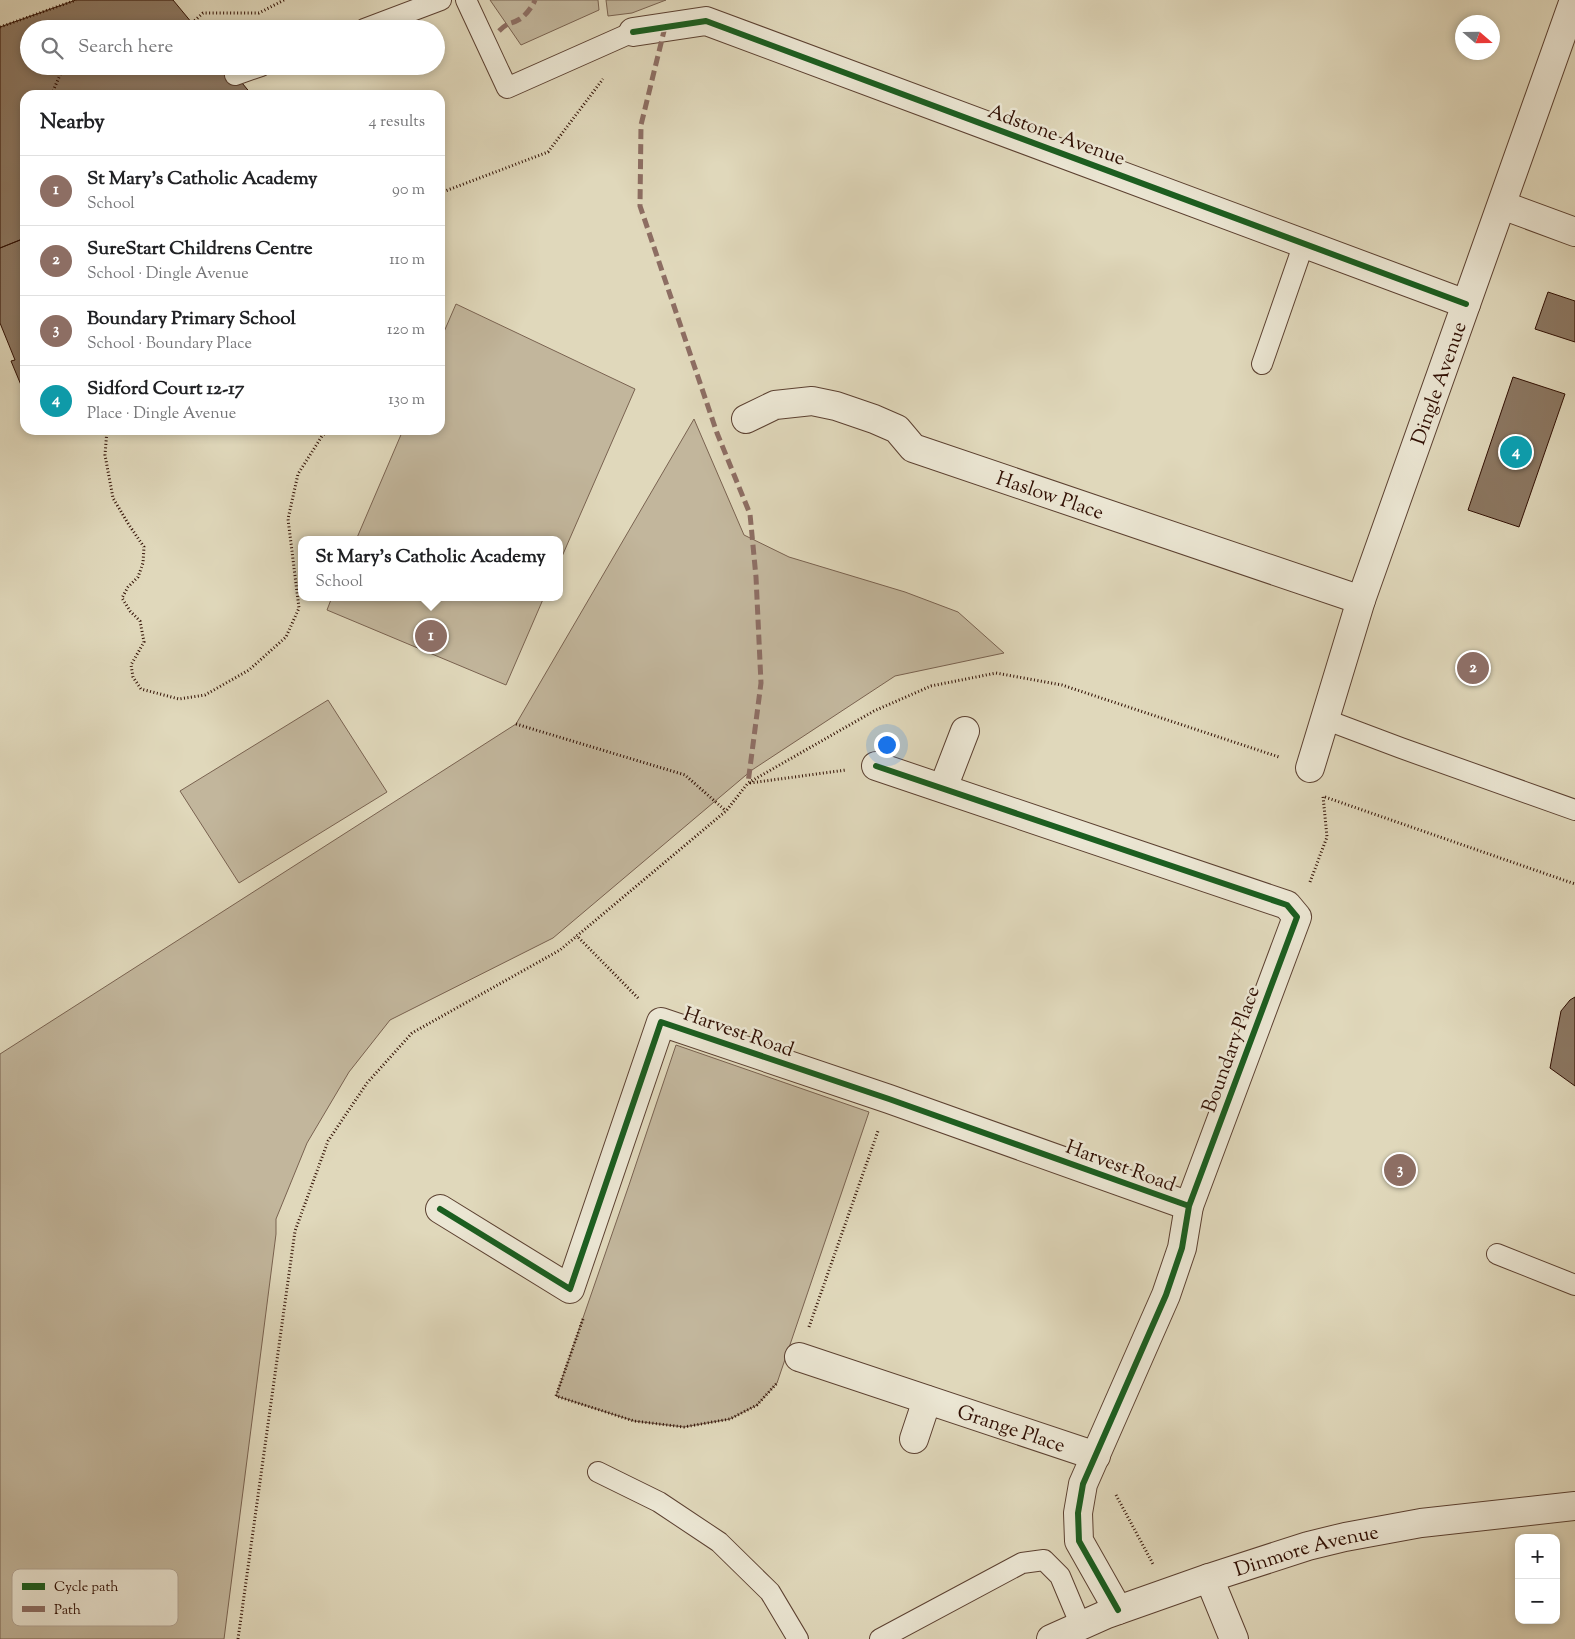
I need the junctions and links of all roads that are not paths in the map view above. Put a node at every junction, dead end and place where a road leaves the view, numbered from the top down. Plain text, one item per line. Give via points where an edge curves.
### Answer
1 (441, 0) edge
2 (466, 0) edge
3 (1574, 0) edge
4 (703, 10) edge
5 (388, 20) edge
6 (633, 32) joint
7 (1502, 205) junction
8 (1575, 232) edge
9 (1304, 243) junction
10 (1466, 304) junction
11 (1262, 364) dead end
12 (746, 419) dead end
13 (1361, 600) junction
14 (1324, 719) junction
15 (965, 731) dead end
16 (876, 766) road end
17 (1310, 768) road end
18 (944, 788) junction
19 (1575, 810) edge
20 (1188, 1206) junction
21 (440, 1209) dead end
22 (1497, 1254) dead end
23 (1575, 1285) edge
24 (798, 1357) road end
25 (927, 1400) junction
26 (914, 1439) dead end
27 (1096, 1456) junction
28 (598, 1472) dead end
29 (1575, 1506) edge
30 (1209, 1578) junction
31 (1118, 1610) junction
32 (1081, 1626) junction
33 (798, 1639) edge
34 (880, 1639) edge
35 (1051, 1639) edge
36 (1234, 1639) edge

1 - 5 lane
2 - 6 lane via 507,88
3 - 7 street, Dingle Avenue
4 - 6 street, Adstone Avenue
4 - 9 street, Adstone Avenue
7 - 8 street
7 - 10 street, Dingle Avenue
9 - 10 street, Adstone Avenue
9 - 11 lane
10 - 13 street, Dingle Avenue
12 - 13 street, Haslow Place via 775,405 793,402 812,401 836,406 897,429 913,448
13 - 14 street, Dingle Avenue
14 - 17 street, Dingle Avenue
14 - 19 lane
15 - 18 street
16 - 18 street
18 - 20 street, Boundary Place via 1287,904 1297,917
20 - 21 street, Harvest Road via 661,1022 570,1290
20 - 27 street, Boundary Place via 1182,1248 1166,1295
22 - 23 lane
24 - 25 street, Grange Place
25 - 26 street
25 - 27 street, Grange Place
27 - 31 street, Boundary Place via 1083,1484 1078,1513 1080,1541
28 - 33 lane via 659,1502 719,1542 770,1592
29 - 30 street, Dinmore Avenue via 1449,1519 1345,1537
30 - 31 street, Dinmore Avenue
30 - 36 street
31 - 32 street, Dinmore Avenue
32 - 34 lane via 1060,1576 1044,1560 1022,1563
32 - 35 street, Dinmore Avenue

